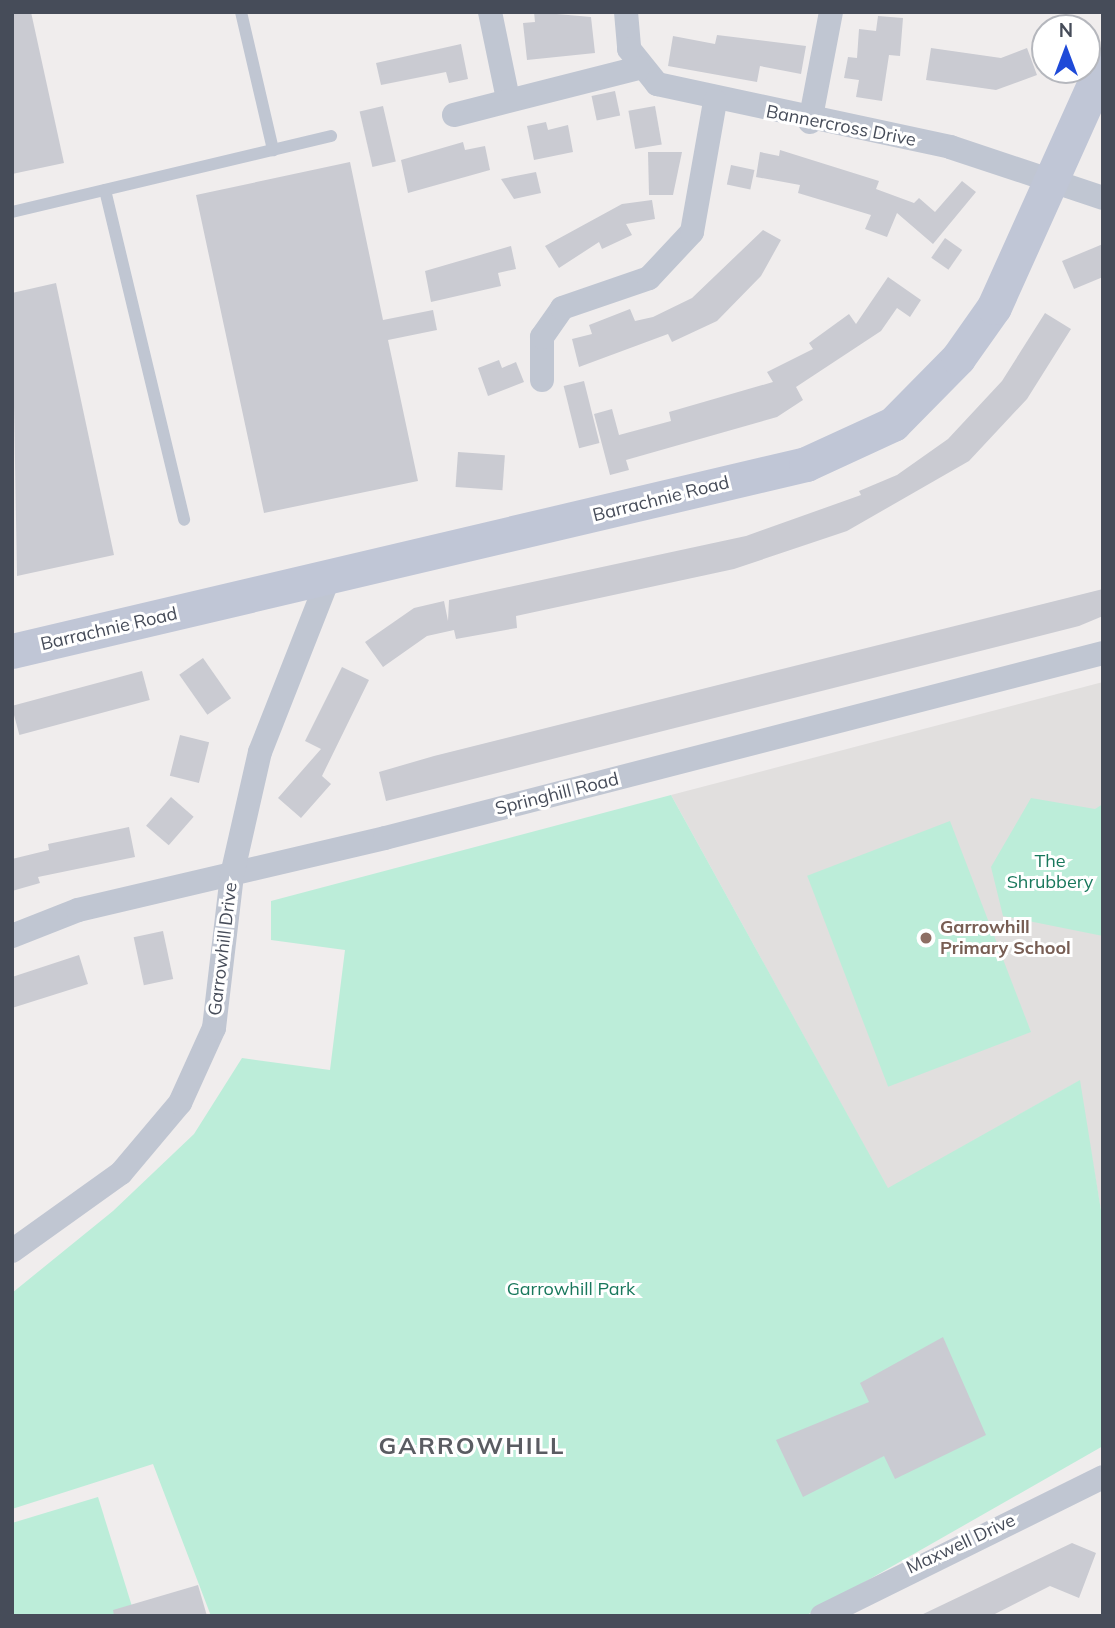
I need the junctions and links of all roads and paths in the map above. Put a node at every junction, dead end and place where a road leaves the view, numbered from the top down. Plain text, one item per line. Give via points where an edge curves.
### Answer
1 (241, 12) edge
2 (490, 12) edge
3 (626, 12) edge
4 (831, 12) edge
5 (1103, 64) edge
6 (638, 68) junction
7 (509, 99) junction
8 (715, 101) junction
9 (454, 115) dead end
10 (810, 122) junction
11 (331, 136) dead end
12 (273, 150) junction
13 (1053, 181) junction
14 (105, 190) junction
15 (1103, 198) edge
16 (12, 212) edge
17 (542, 380) dead end
18 (184, 520) dead end
19 (328, 579) junction
20 (12, 651) edge
21 (1103, 653) edge
22 (232, 875) junction
23 (12, 936) edge
24 (12, 1251) edge
25 (1103, 1477) edge
26 (822, 1616) edge

1 - 12 lane
2 - 7 street
3 - 6 street via 629,49
4 - 10 street
5 - 13 main road, Barrachnie Road
6 - 7 street
6 - 8 street, Bannercross Drive via 657,84
7 - 9 street
8 - 10 street, Bannercross Drive
8 - 17 street via 692,232 649,278 562,308 542,337
10 - 13 street, Bannercross Drive via 950,147
11 - 12 lane
12 - 14 lane
13 - 15 street, Bannercross Drive
13 - 19 main road, Barrachnie Road via 994,307 958,358 892,424 807,464
14 - 16 lane
14 - 18 lane
19 - 20 main road, Barrachnie Road
19 - 22 street, Garrowhill Drive via 260,752
21 - 22 street, Springhill Road
22 - 23 street, Springhill Road via 78,910
22 - 24 street, Garrowhill Drive via 214,1028 180,1103 121,1173
25 - 26 street, Maxwell Drive

